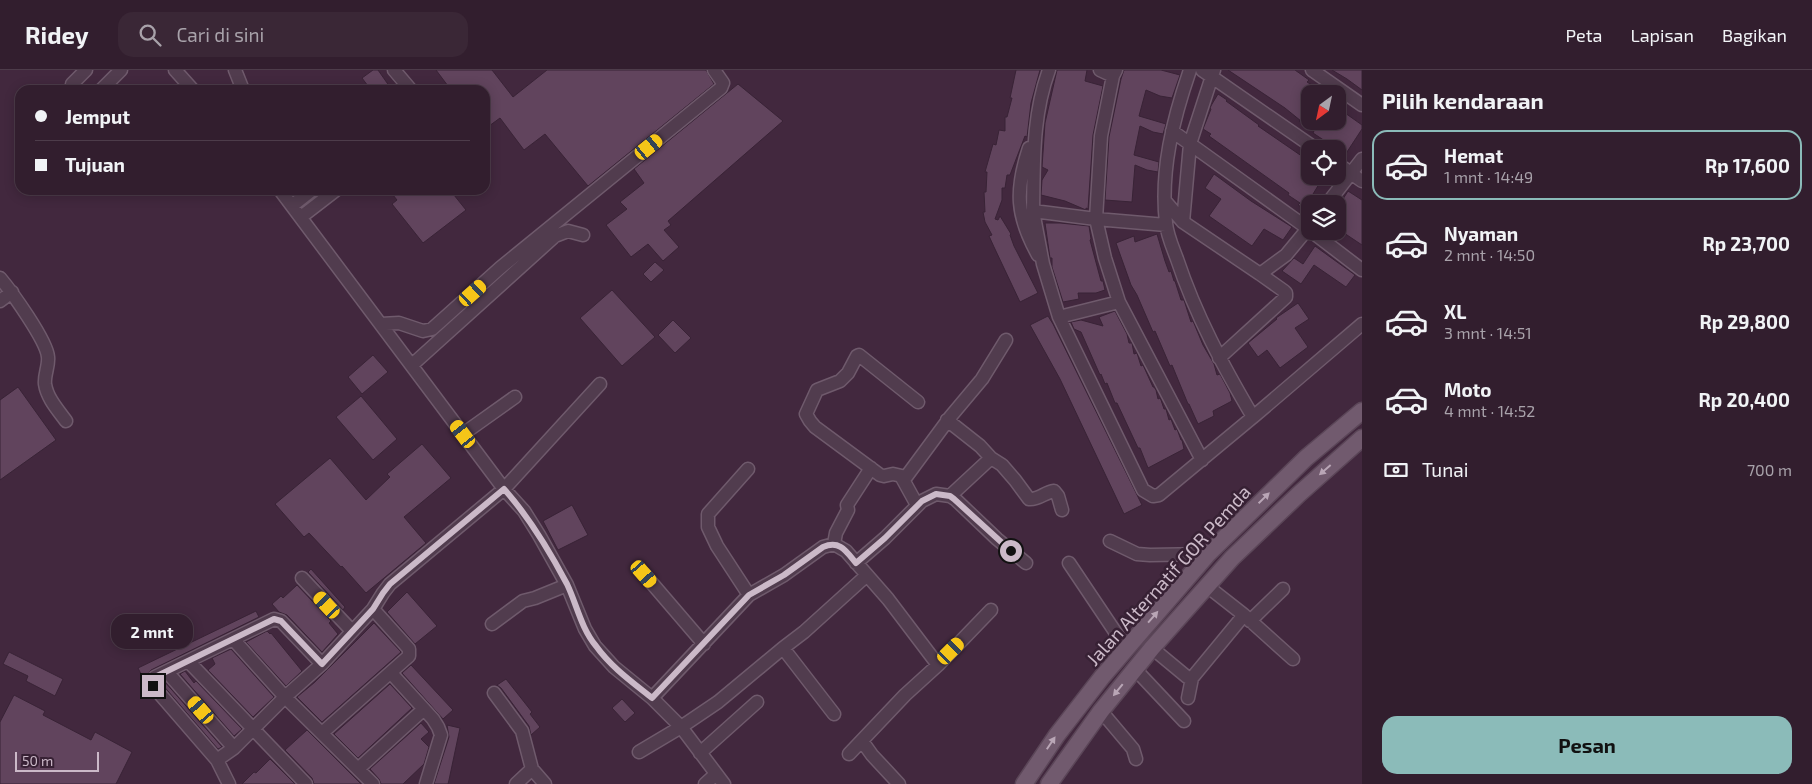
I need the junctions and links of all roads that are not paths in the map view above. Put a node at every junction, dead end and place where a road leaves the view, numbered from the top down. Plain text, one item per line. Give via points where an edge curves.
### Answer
1 (86, 70) edge
2 (121, 70) edge
3 (175, 70) edge
4 (235, 70) edge
5 (394, 70) edge
6 (714, 70) edge
7 (1049, 70) edge
8 (1100, 70) edge
9 (1190, 70) edge
10 (1312, 70) edge
11 (1209, 72) edge
12 (1115, 73) edge
13 (72, 84) dead end
14 (106, 85) edge
15 (188, 85) edge
16 (240, 85) edge
17 (407, 85) edge
18 (1362, 105) edge
19 (1172, 131) junction
20 (1034, 133) junction
21 (1303, 140) edge
22 (1190, 144) junction
23 (1362, 159) edge
24 (1346, 170) edge
25 (1351, 173) junction
26 (1362, 181) edge
27 (284, 195) edge
28 (306, 195) edge
29 (330, 195) edge
30 (1335, 195) edge
31 (1165, 201) junction
32 (293, 205) junction
33 (1033, 211) junction
34 (302, 217) junction
35 (1096, 219) junction
36 (1183, 222) junction
37 (1301, 223) edge
38 (1166, 224) junction
39 (583, 235) dead end
40 (1301, 239) edge
41 (1324, 240) edge
42 (1042, 264) junction
43 (1362, 270) edge
44 (1260, 274) junction
45 (0, 278) edge
46 (12, 292) junction
47 (0, 301) edge
48 (1119, 302) junction
49 (1060, 317) junction
50 (381, 324) junction
51 (1362, 324) edge
52 (1006, 340) dead end
53 (1218, 358) junction
54 (412, 365) junction
55 (600, 384) dead end
56 (515, 397) dead end
57 (918, 402) dead end
58 (1362, 410) edge
59 (1253, 417) junction
60 (947, 420) junction
61 (66, 421) dead end
62 (463, 434) junction
63 (1362, 438) edge
64 (991, 458) junction
65 (1202, 460) junction
66 (871, 468) junction
67 (748, 469) dead end
68 (901, 476) junction
69 (504, 489) junction
70 (950, 496) junction
71 (916, 505) junction
72 (1062, 510) dead end
73 (1110, 541) dead end
74 (834, 544) junction
75 (1208, 554) junction
76 (856, 563) junction
77 (1026, 563) dead end
78 (1069, 563) dead end
79 (644, 574) dead end
80 (866, 576) junction
81 (302, 578) dead end
82 (567, 585) junction
83 (1207, 586) junction
84 (1283, 589) dead end
85 (749, 595) junction
86 (373, 609) junction
87 (991, 610) dead end
88 (1247, 618) junction
89 (492, 624) dead end
90 (352, 631) junction
91 (233, 639) junction
92 (704, 644) junction
93 (782, 648) junction
94 (1126, 648) junction
95 (1152, 648) junction
96 (1293, 659) dead end
97 (188, 661) junction
98 (322, 664) junction
99 (938, 665) junction
100 (1135, 669) junction
101 (167, 672) junction
102 (390, 673) junction
103 (1192, 678) junction
104 (494, 693) dead end
105 (285, 697) junction
106 (652, 698) junction
107 (1188, 698) dead end
108 (757, 702) dead end
109 (424, 709) junction
110 (1101, 711) junction
111 (834, 714) dead end
112 (1184, 722) dead end
113 (681, 727) junction
114 (253, 730) junction
115 (322, 733) junction
116 (862, 741) junction
117 (234, 748) junction
118 (639, 752) dead end
119 (700, 753) junction
120 (849, 754) dead end
121 (1136, 759) dead end
122 (217, 760) junction
123 (358, 769) junction
124 (532, 769) junction
125 (716, 774) junction
126 (891, 781) edge
127 (425, 782) edge
128 (229, 784) edge
129 (306, 784) edge
130 (373, 784) edge
131 (516, 784) edge
132 (546, 784) edge
133 (705, 784) edge
134 (724, 784) edge
135 (1024, 784) edge
136 (1049, 784) edge

1 - 13 street
2 - 14 street
3 - 15 street
4 - 16 street
5 - 17 street
6 - 50 street via 723,83 721,88 500,268 432,329 423,331 400,323
7 - 20 street
8 - 12 street
9 - 19 street
10 - 18 street
11 - 21 street
11 - 22 street
12 - 35 street via 1101,136
19 - 22 street
19 - 31 street via 1165,172
20 - 33 street
20 - 42 street via 1018,198 1027,236
22 - 36 street
22 - 37 street
23 - 25 street
24 - 25 street
25 - 26 street
25 - 30 street
27 - 32 street
28 - 32 street
29 - 34 street
31 - 36 street
31 - 38 street
32 - 34 street
33 - 35 street
33 - 42 street
34 - 50 street
35 - 38 street
35 - 48 street
36 - 44 street
38 - 53 street via 1189,294
39 - 54 street via 568,231 555,236
40 - 44 street via 1286,255
41 - 43 street
42 - 49 street
44 - 53 street via 1284,291 1286,297
45 - 46 street
46 - 47 street
46 - 61 street via 48,356 45,384 50,400
48 - 49 street
48 - 65 street
49 - 65 street via 1143,490 1148,495 1159,495
50 - 54 street
51 - 59 street
52 - 60 street via 982,379
53 - 59 street
54 - 62 street
55 - 69 street
56 - 62 street
57 - 66 street via 859,355 840,381 817,390 806,414 810,421
75 -> 58 main road, Jalan Alternatif GOR Pemda via 1306,458
59 - 65 street
60 - 64 street
60 - 68 street via 907,475
62 - 69 street
63 -> 83 main road, Jalan Alternatif GOR Pemda via 1273,518
64 - 70 street
64 - 72 street via 1002,465 1029,499 1054,491
66 - 68 street via 880,475
66 - 74 street via 847,505 848,510
67 - 85 street via 708,514 708,527
68 - 71 street
69 - 82 street via 524,511
69 - 86 street via 390,584
70 - 71 street via 936,494
70 - 77 street
71 - 76 street
73 - 75 street via 1137,554
74 - 76 street via 846,551
74 - 85 street via 823,547
94 -> 75 main road, Jalan Alternatif GOR Pemda
76 - 80 street
78 - 94 street
79 - 92 street
80 - 93 street
80 - 99 street
81 - 90 street
82 - 89 street via 523,601
82 - 106 street via 595,646 614,667
83 - 88 street
83 - 95 main road, Jalan Alternatif GOR Pemda
84 - 88 street
85 - 92 street
86 - 90 street
86 - 102 street via 409,649 409,656
87 - 99 street
88 - 96 street
88 - 103 street
90 - 98 street
91 - 97 street
91 - 98 street via 278,619
91 - 105 street
92 - 106 street
93 - 111 street
93 - 113 street via 718,702
135 -> 94 main road, Jalan Alternatif GOR Pemda via 1057,735
95 - 100 main road, Jalan Alternatif GOR Pemda
95 - 103 street
97 - 101 street
97 - 114 street
98 - 105 street
99 - 116 street
100 -> 110 main road, Jalan Alternatif GOR Pemda
100 - 112 street
101 - 117 street
101 - 122 street via 155,677 151,683
102 - 109 street
102 - 115 street
103 - 107 street
104 - 124 street via 522,731
105 - 114 street
105 - 115 street
106 - 113 street
108 - 119 street
109 - 123 street
109 - 127 street via 441,735
110 - 121 street via 1133,749
110 - 136 main road, Jalan Alternatif GOR Pemda
113 - 118 street
113 - 119 street
114 - 117 street
114 - 129 street
115 - 123 street
116 - 120 street
116 - 126 street
117 - 122 street
119 - 125 street
122 - 128 street
123 - 130 street
124 - 131 street
124 - 132 street
125 - 133 street
125 - 134 street

